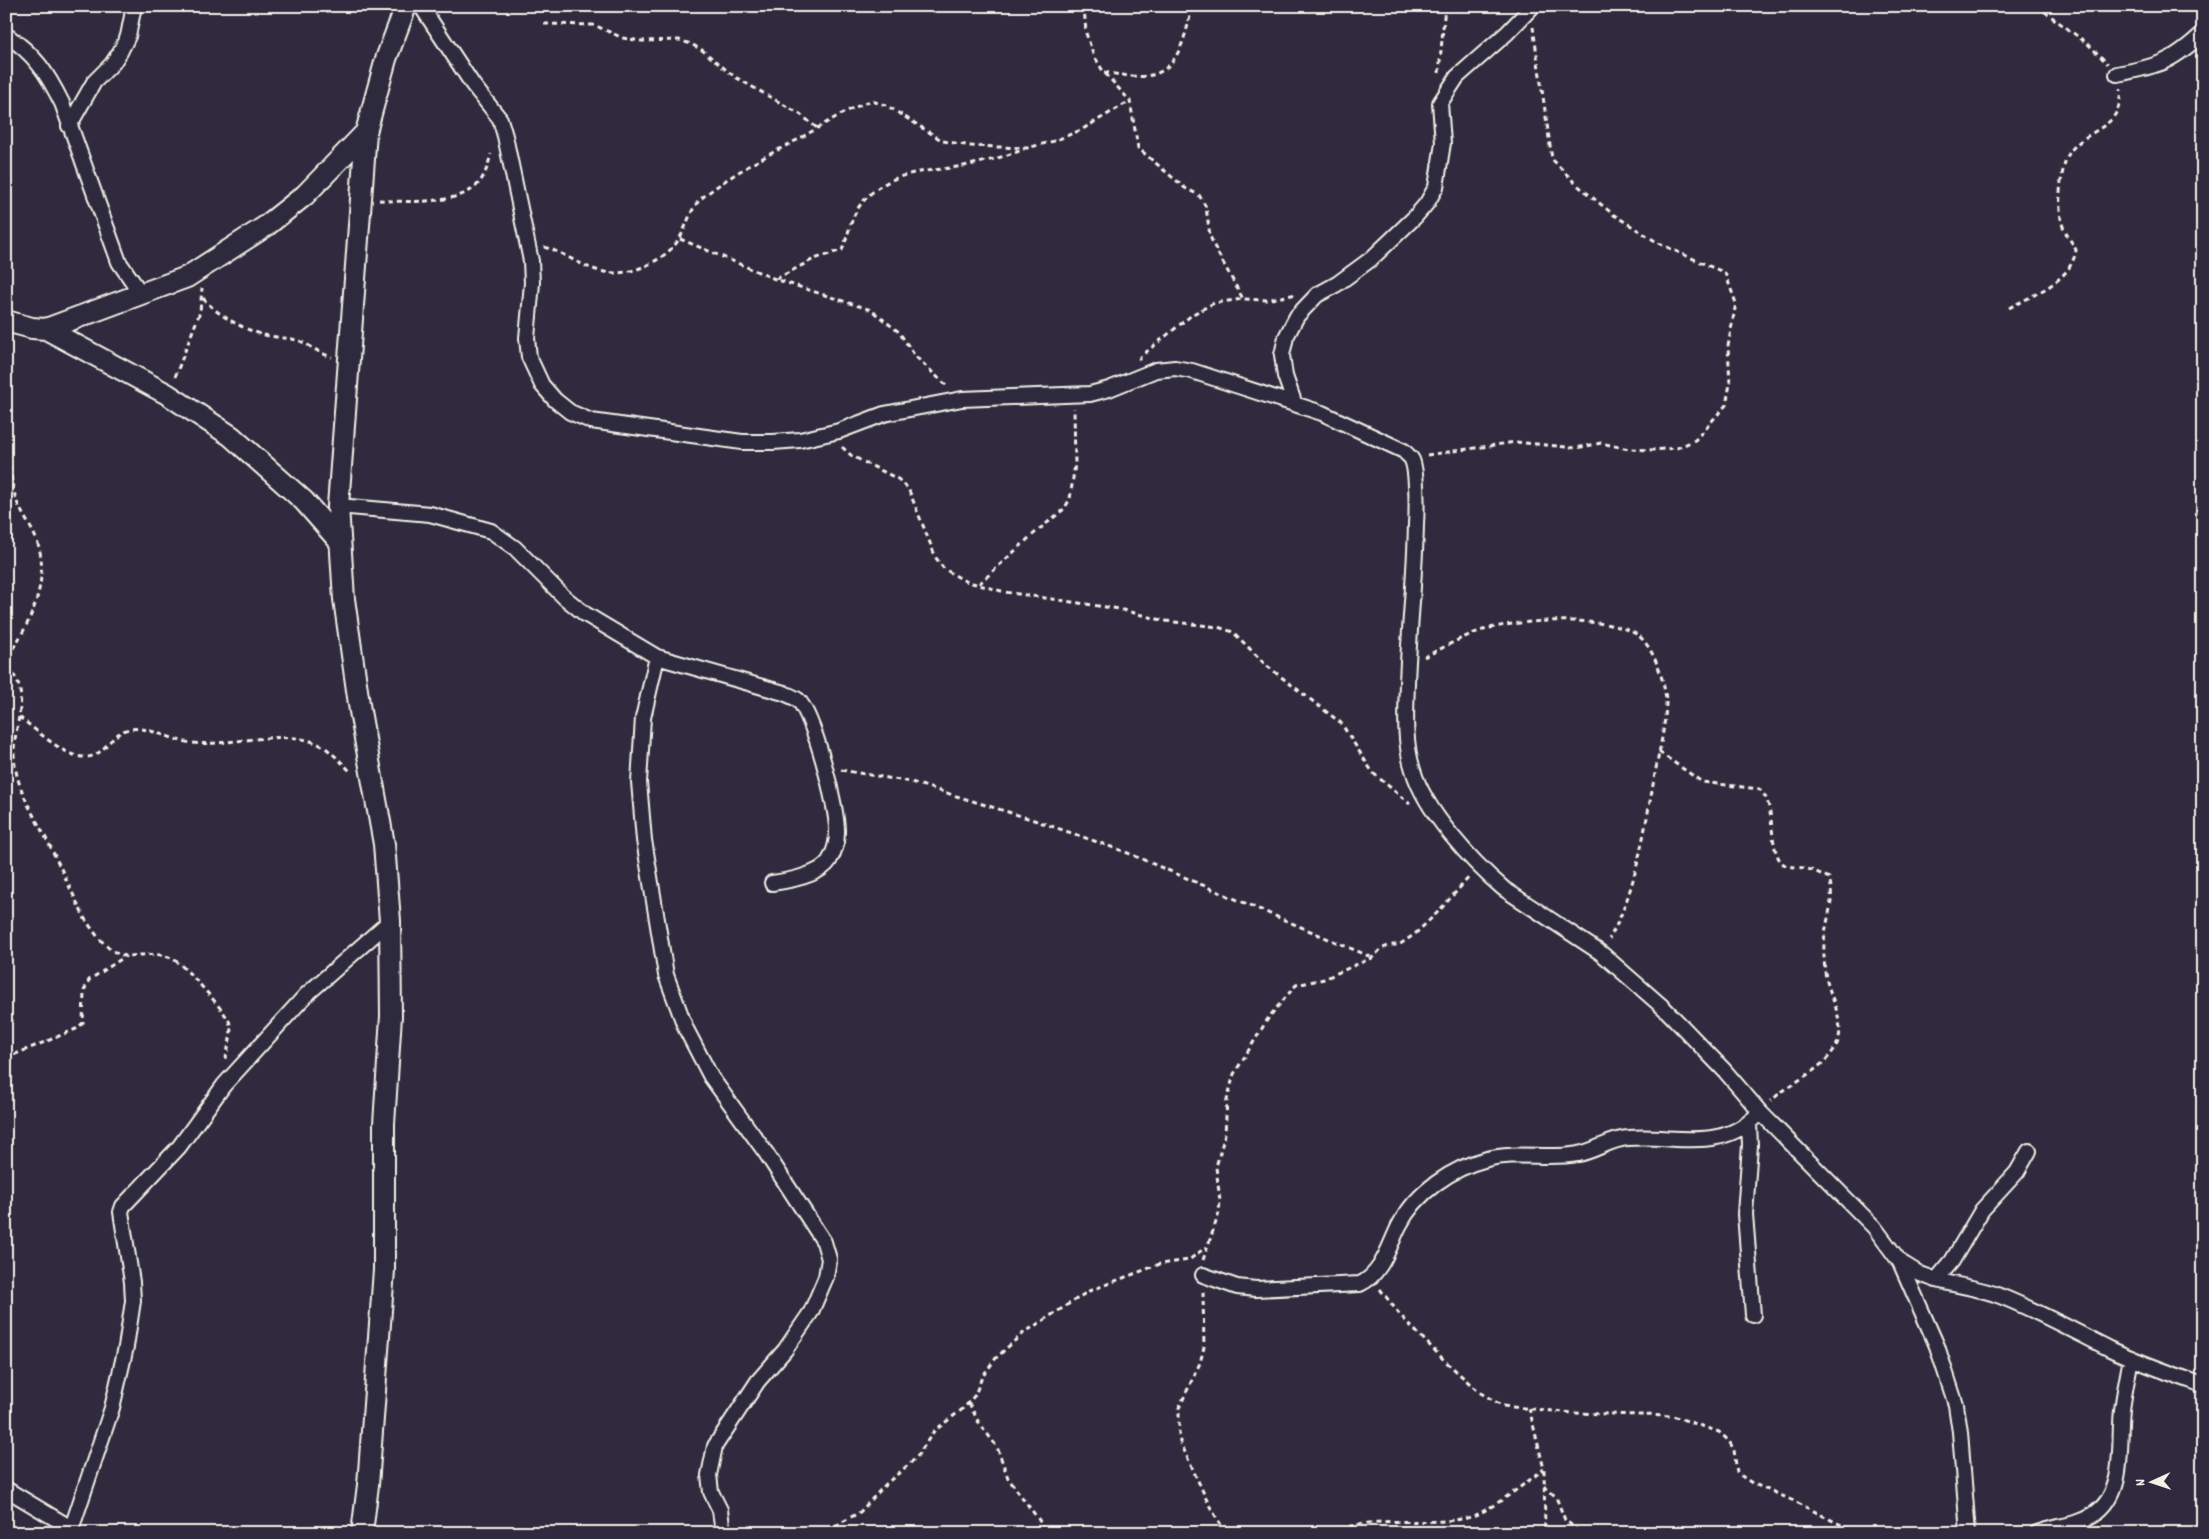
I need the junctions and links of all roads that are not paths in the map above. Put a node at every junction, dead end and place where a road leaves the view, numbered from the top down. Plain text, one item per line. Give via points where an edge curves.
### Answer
1 (134, 6) edge
2 (406, 6) edge
3 (421, 6) edge
4 (1532, 8) edge
5 (2203, 32) edge
6 (6, 34) edge
7 (2197, 44) edge
8 (2117, 74) road end
9 (70, 126) junction
10 (366, 132) junction
11 (142, 295) junction
12 (6, 320) edge
13 (46, 329) junction
14 (1294, 402) junction
15 (338, 506) junction
16 (339, 541) junction
17 (657, 657) junction
18 (772, 883) dead end
19 (390, 921) junction
20 (1760, 1112) junction
21 (1749, 1124) junction
22 (2029, 1151) dead end
23 (1900, 1262) junction
24 (1203, 1275) road end
25 (1936, 1280) junction
26 (1753, 1315) dead end
27 (2131, 1358) junction
28 (2203, 1385) edge
29 (6, 1489) edge
30 (70, 1530) edge
31 (362, 1533) edge
32 (723, 1533) edge
33 (1968, 1533) edge
34 (2037, 1533) edge

1 - 9 street via 128,36 120,52 94,82
2 - 10 street via 386,59
3 - 14 street via 473,86 500,119 528,244 532,283 527,338 529,357 542,385 570,412 591,421 742,442 800,440 884,414 962,399 1090,394 1156,370 1175,368 1192,370
4 - 14 street via 1457,77 1440,103 1443,143 1436,187 1427,203 1371,259 1317,294 1297,316 1286,337 1282,355 1284,376
5 - 7 street
6 - 9 street via 35,57 50,79
7 - 8 street via 2161,65
9 - 11 street via 119,262
10 - 11 street via 292,205 266,226 187,277
10 - 15 street
11 - 13 street
12 - 13 street
13 - 16 street via 167,394 224,432 304,501
14 - 20 street via 1404,451 1412,459 1415,569 1406,718 1413,771 1437,817 1504,889 1601,954 1665,1009
15 - 16 street
15 - 17 street via 430,514 491,531 515,548 585,614
16 - 19 street via 345,609 384,844
17 - 18 street via 784,693 798,700 806,712 816,736 833,800 838,830 836,844 828,863 819,869 792,880
17 - 32 street via 643,718 639,782 644,840 666,975 686,1029 710,1077 776,1168 824,1242 829,1259 826,1277 811,1312 714,1446 709,1475
19 - 30 street via 306,995 224,1085 179,1147 123,1206 121,1212 133,1301 126,1347 107,1423
19 - 31 street via 391,1016 384,1124 384,1270
20 - 21 street
20 - 23 street via 1874,1227
21 - 24 street via 1713,1140 1627,1138 1576,1155 1503,1156 1463,1168 1440,1179 1418,1200 1400,1224 1372,1279 1360,1284 1256,1289 1237,1287
21 - 26 street via 1744,1214
22 - 25 street via 2017,1172 1982,1210 1952,1261
23 - 25 street
23 - 33 street via 1937,1346 1956,1405
25 - 27 street via 2002,1296
27 - 28 street
27 - 34 street via 2122,1411 2119,1470 2111,1494 2096,1513 2072,1526
29 - 30 street

